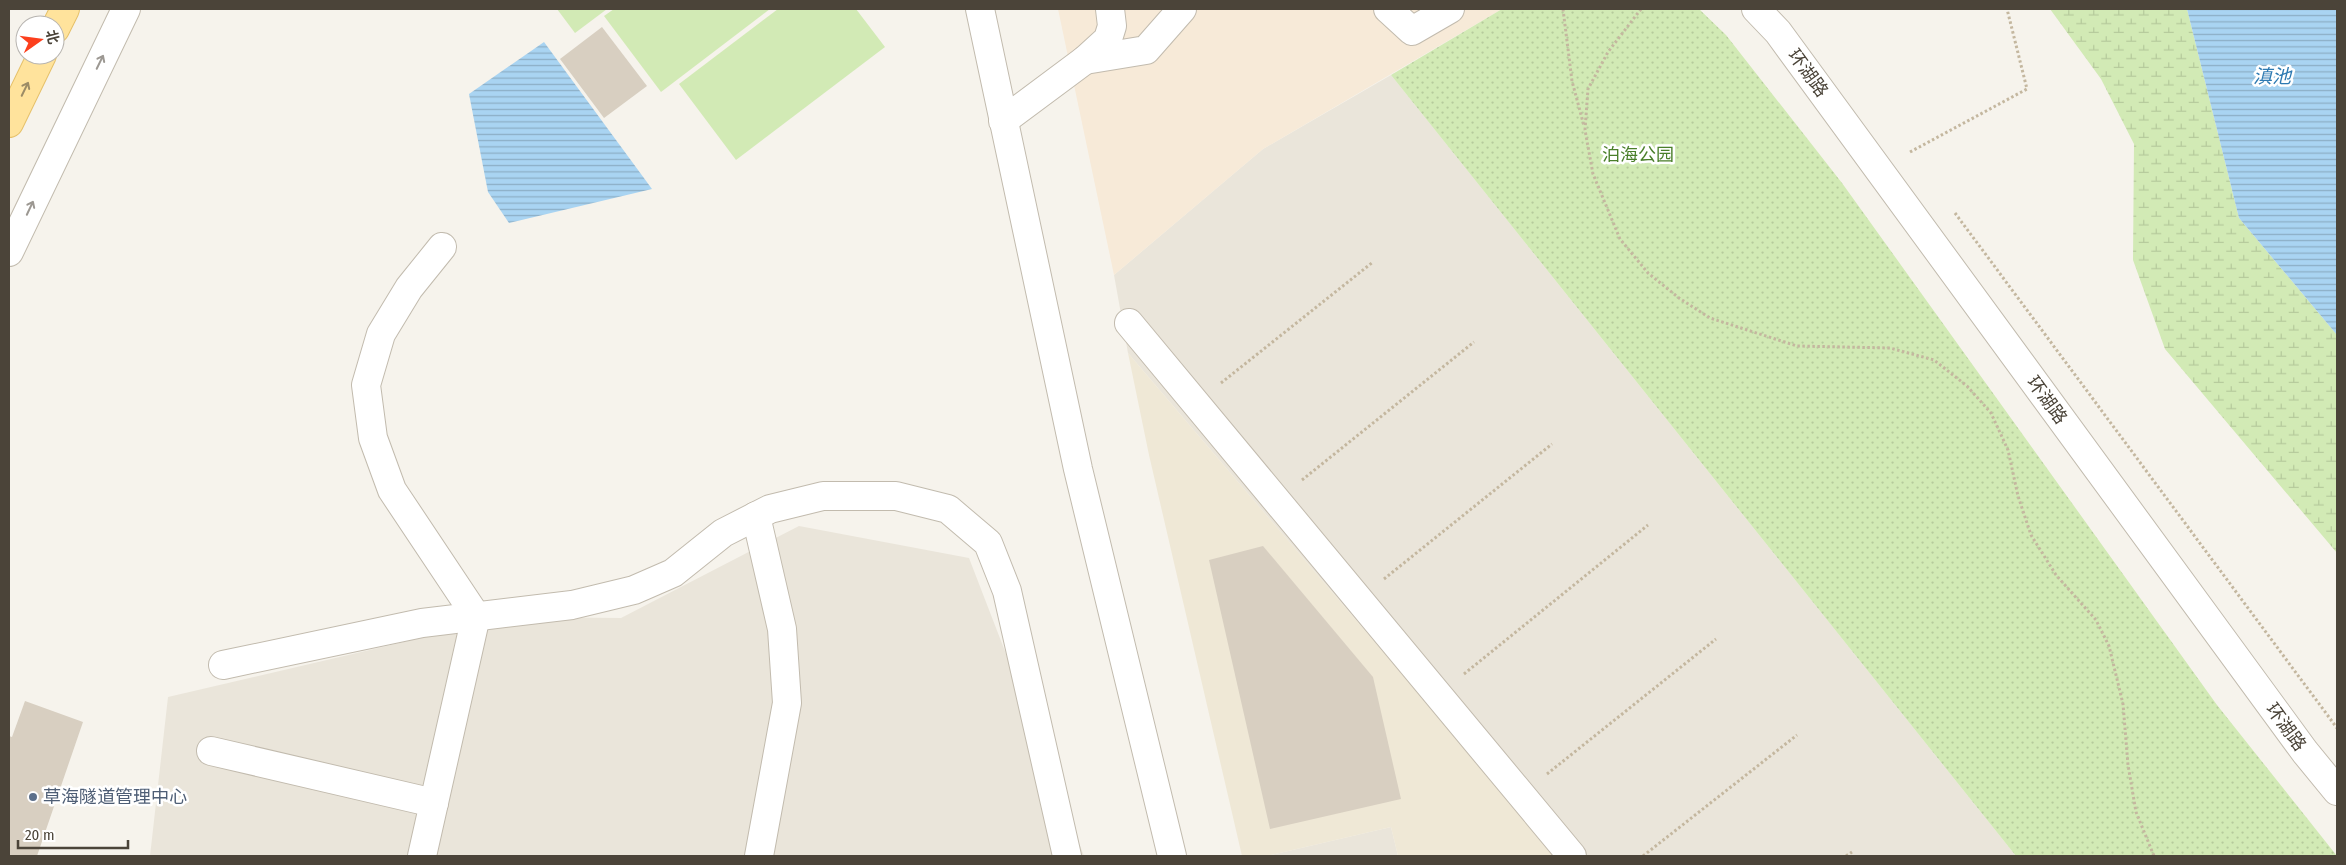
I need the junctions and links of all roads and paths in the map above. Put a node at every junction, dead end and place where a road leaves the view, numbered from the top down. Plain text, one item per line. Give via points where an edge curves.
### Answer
1 (126, 9) edge
2 (980, 9) edge
3 (1110, 9) edge
4 (1182, 9) edge
5 (1388, 9) edge
6 (1450, 9) edge
7 (1563, 9) edge
8 (1641, 9) edge
9 (1756, 9) edge
10 (2007, 9) edge
11 (1085, 60) junction
12 (37, 65) edge
13 (1003, 121) junction
14 (9, 124) edge
15 (1585, 130) junction
16 (1904, 144) dead end
17 (1910, 152) junction
18 (1916, 160) dead end
19 (1951, 208) dead end
20 (442, 247) dead end
21 (9, 252) edge
22 (1373, 262) dead end
23 (1129, 323) dead end
24 (1474, 342) dead end
25 (1195, 403) junction
26 (1552, 444) dead end
27 (1276, 501) junction
28 (756, 516) junction
29 (1648, 525) dead end
30 (1358, 599) junction
31 (476, 616) junction
32 (1716, 639) dead end
33 (224, 665) dead end
34 (1439, 695) junction
35 (2337, 728) edge
36 (1797, 735) dead end
37 (211, 751) dead end
38 (2337, 791) edge
39 (1521, 795) junction
40 (434, 803) junction
41 (1852, 852) dead end
42 (422, 856) edge
43 (759, 856) edge
44 (1067, 856) edge
45 (1172, 856) edge
46 (1572, 856) edge
47 (1643, 856) edge
48 (1846, 856) edge
49 (2154, 856) edge

21 -> 1 street
2 - 13 street
3 - 11 street via 1112,26 1108,39
4 - 11 street via 1146,50
5 - 6 street via 1412,31
7 - 15 path via 1572,81
8 - 15 path via 1608,52 1588,88
9 - 38 street, 环湖路 via 1778,32 2304,752
10 - 17 path via 2027,89
11 - 13 street
14 -> 12 main road
13 - 45 street via 1078,470
15 - 49 path via 1593,174 1620,239 1648,273 1678,298 1710,318 1797,346 1890,348 1934,360 1967,386 1992,413 2008,450 2030,535 2056,575 2096,620 2109,646 2123,704 2136,812
16 - 17 path
17 - 18 path
19 - 35 path
20 - 31 street via 408,288 381,334 366,385 373,438 392,490
22 - 25 path
23 - 25 street
24 - 27 path
25 - 27 street
26 - 30 path
27 - 30 street
28 - 31 street via 723,534 673,573 634,590 572,605
28 - 43 street via 782,629 787,703
28 - 44 street via 770,509 823,496 896,496 948,509 988,543 1008,591
29 - 34 path
30 - 34 street
31 - 33 street via 422,623
31 - 40 street
32 - 39 path
34 - 39 street
36 - 47 path
37 - 40 street
39 - 46 street
40 - 42 street
41 - 48 path

